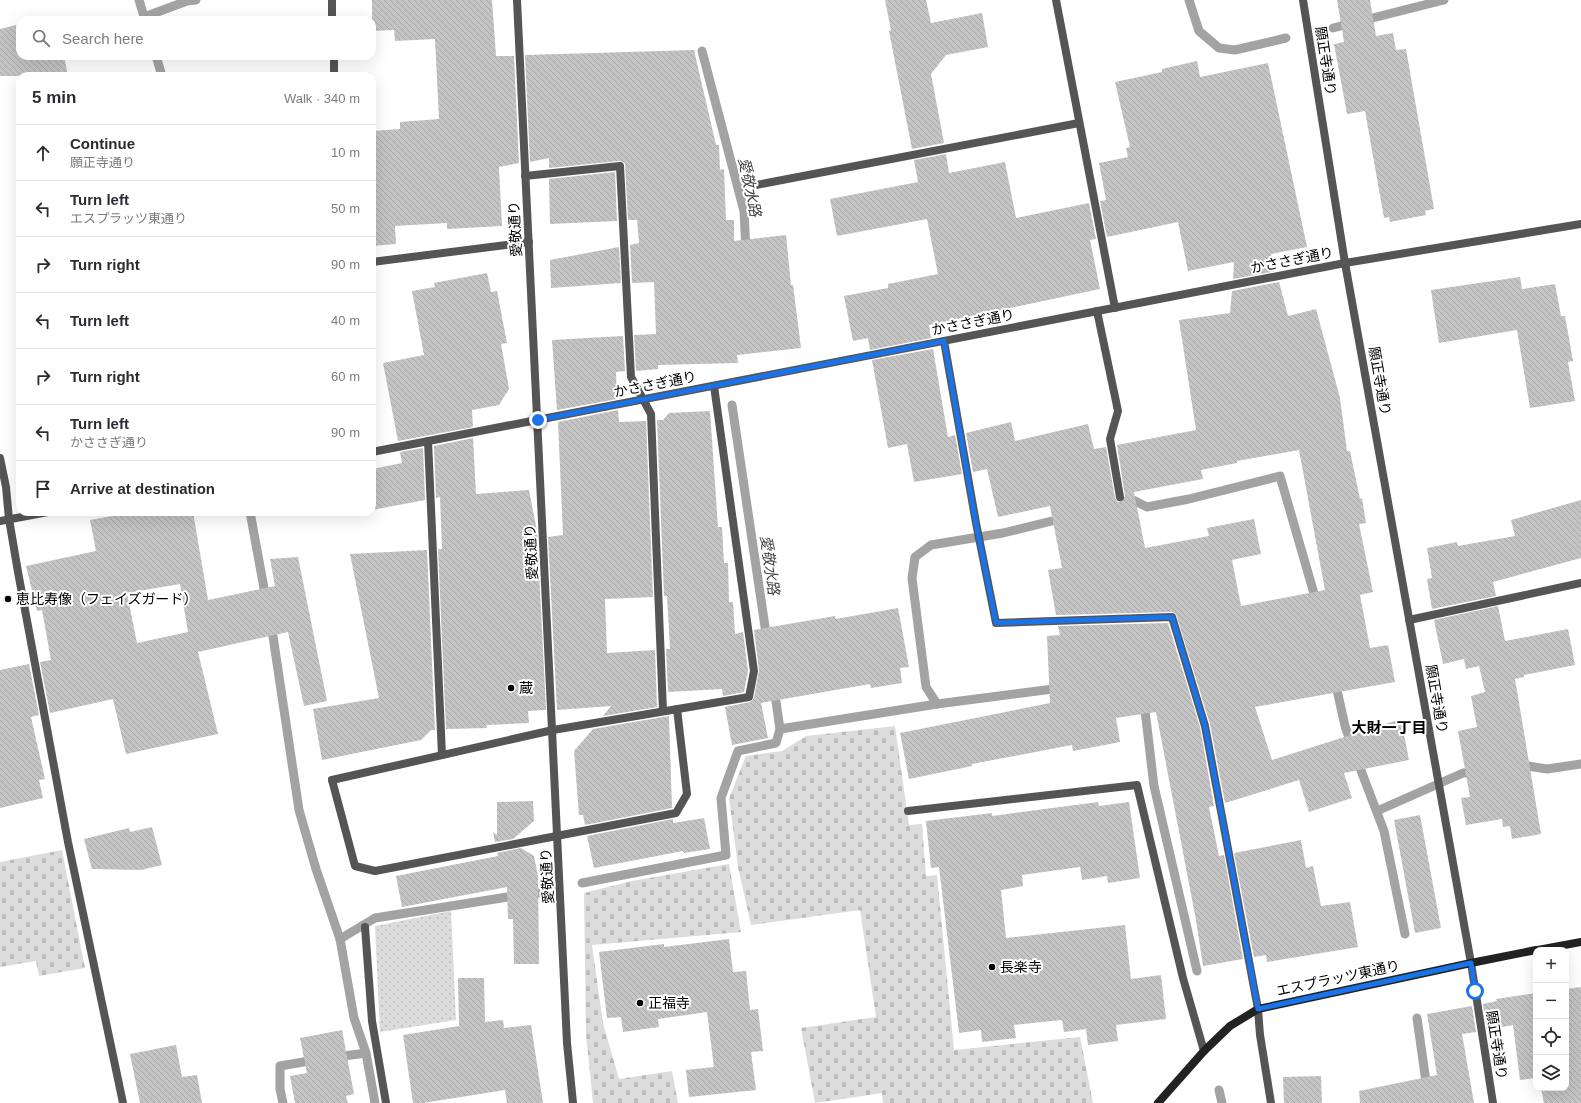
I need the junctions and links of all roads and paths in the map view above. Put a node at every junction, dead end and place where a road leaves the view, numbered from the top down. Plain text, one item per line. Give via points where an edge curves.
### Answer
1 (332, 0) edge
2 (517, 0) edge
3 (1056, 0) edge
4 (1302, 0) edge
5 (332, 16) edge
6 (334, 60) edge
7 (334, 72) edge
8 (1079, 123) junction
9 (526, 176) junction
10 (756, 185) dead end
11 (1581, 224) edge
12 (529, 242) junction
13 (376, 261) edge
14 (1345, 263) junction
15 (1114, 308) junction
16 (1097, 311) junction
17 (944, 341) junction
18 (714, 386) junction
19 (644, 400) junction
20 (538, 420) junction
21 (428, 441) junction
22 (376, 451) edge
23 (0, 458) edge
24 (1120, 498) dead end
25 (26, 516) edge
26 (9, 519) junction
27 (0, 521) edge
28 (1581, 583) edge
29 (1409, 620) junction
30 (677, 709) junction
31 (663, 711) junction
32 (553, 730) junction
33 (442, 755) junction
34 (908, 811) dead end
35 (558, 835) junction
36 (365, 927) dead end
37 (1581, 942) edge
38 (1554, 947) edge
39 (1533, 951) edge
40 (1471, 963) junction
41 (1258, 1009) junction
42 (1204, 1051) junction
43 (123, 1103) edge
44 (386, 1103) edge
45 (573, 1103) edge
46 (1158, 1103) edge
47 (1271, 1103) edge
48 (1493, 1103) edge

1 - 5 street
2 - 9 street, 愛敬通り
3 - 8 street
4 - 14 street, 願正寺通り
6 - 7 street
8 - 10 street
8 - 15 street
9 - 12 street, 愛敬通り
9 - 19 street via 620,166 631,377
11 - 14 street, かささぎ通り
12 - 13 street
12 - 20 street, 愛敬通り
14 - 15 street, かささぎ通り
14 - 29 street, 願正寺通り
15 - 16 street, かささぎ通り
16 - 17 street, かささぎ通り
16 - 24 street via 1118,411 1110,439
17 - 18 street, かささぎ通り
17 - 41 street via 996,623 1172,617 1205,726
18 - 19 street, かささぎ通り
18 - 30 street via 754,671 748,697
19 - 20 street, かささぎ通り
19 - 31 street via 651,414
20 - 21 street, かささぎ通り
20 - 32 street, 愛敬通り
21 - 22 street, かささぎ通り
21 - 33 street
23 - 26 street
25 - 26 street
26 - 27 street
26 - 43 street via 68,842
28 - 29 street
29 - 40 street, 願正寺通り
30 - 31 street
30 - 35 street via 687,794 676,813
31 - 32 street
32 - 33 street
32 - 35 street, 愛敬通り
33 - 35 street via 332,780 355,866 376,871
34 - 42 street via 1137,785 1183,978
35 - 45 street, 愛敬通り
36 - 44 street via 372,1021
37 - 38 street, エスプラッツ東通り
39 - 40 street, エスプラッツ東通り
40 - 41 street, エスプラッツ東通り
40 - 48 street, 願正寺通り
41 - 42 street, エスプラッツ東通り via 1230,1026
41 - 47 street
42 - 46 street, エスプラッツ東通り

